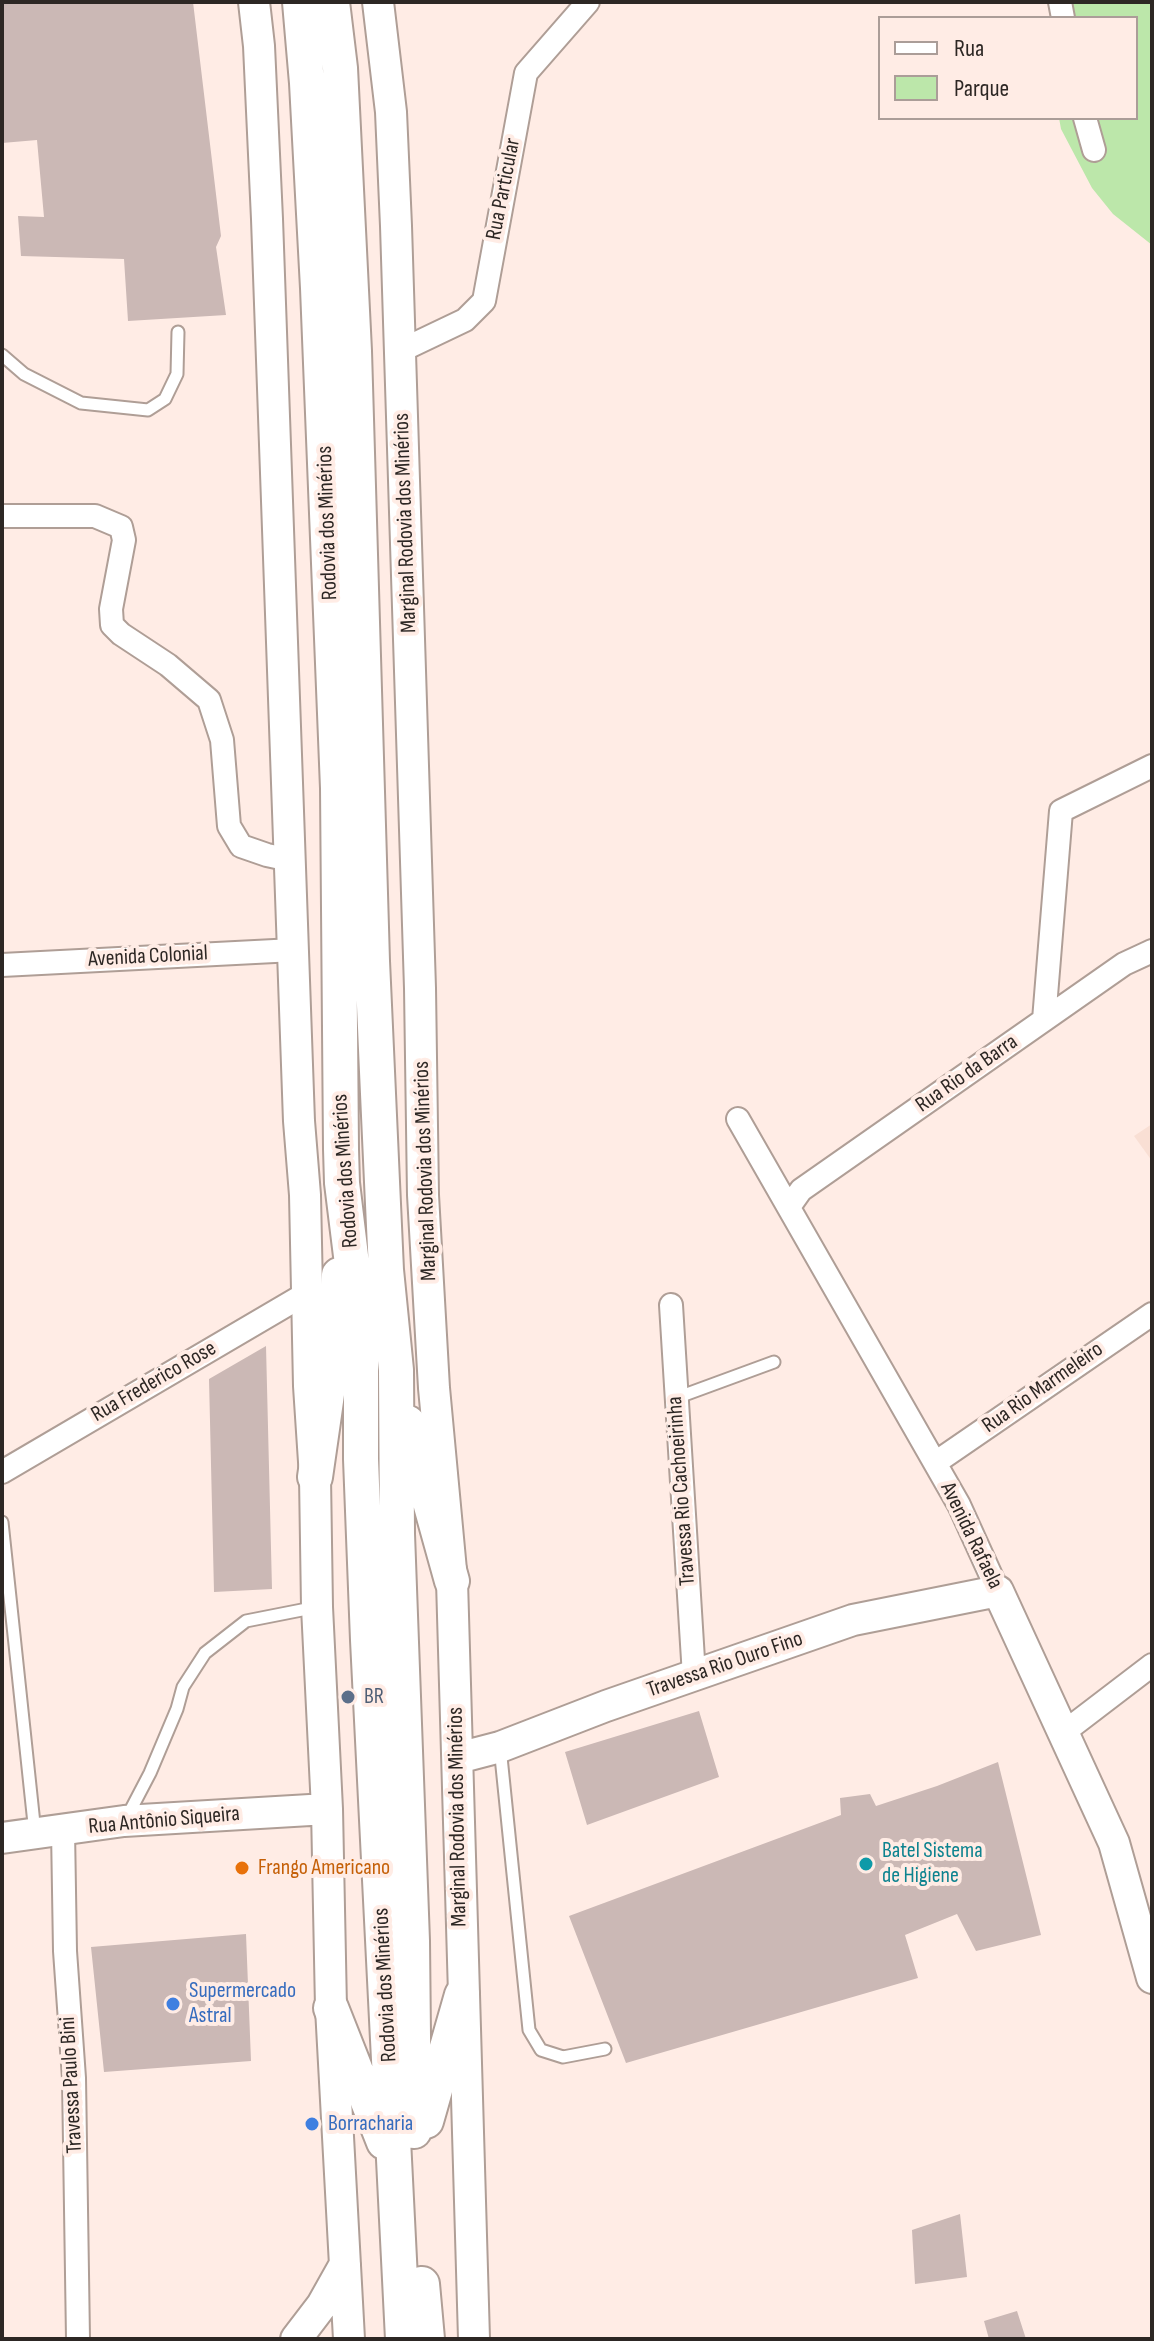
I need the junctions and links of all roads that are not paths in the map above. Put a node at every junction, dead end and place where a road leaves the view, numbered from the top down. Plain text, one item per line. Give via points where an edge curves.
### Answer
1 (254, 2) edge
2 (300, 2) edge
3 (332, 2) edge
4 (378, 2) edge
5 (588, 2) edge
6 (1086, 120) edge
7 (1094, 150) dead end
8 (178, 332) dead end
9 (400, 351) junction
10 (2, 355) edge
11 (2, 516) edge
12 (1152, 766) edge
13 (290, 860) junction
14 (294, 950) junction
15 (1152, 951) edge
16 (2, 965) edge
17 (1044, 1020) junction
18 (738, 1119) dead end
19 (342, 1183) junction
20 (789, 1207) junction
21 (307, 1293) junction
22 (671, 1305) dead end
23 (1152, 1314) edge
24 (774, 1362) dead end
25 (396, 1377) junction
26 (676, 1398) junction
27 (935, 1463) junction
28 (2, 1472) edge
29 (315, 1477) junction
30 (2, 1522) edge
31 (452, 1581) junction
32 (998, 1591) junction
33 (317, 1607) junction
34 (1152, 1665) edge
35 (694, 1676) junction
36 (1063, 1733) junction
37 (500, 1747) junction
38 (458, 1758) junction
39 (327, 1809) junction
40 (124, 1821) junction
41 (49, 1832) junction
42 (2, 1838) edge
43 (1152, 1978) edge
44 (462, 1995) junction
45 (331, 2008) junction
46 (605, 2049) dead end
47 (405, 2162) junction
48 (346, 2262) junction
49 (78, 2339) edge
50 (296, 2339) edge
51 (349, 2339) edge
52 (403, 2339) edge
53 (427, 2339) edge
54 (474, 2339) edge

1 - 13 main road
2 - 19 main road, Rodovia dos Minérios via 318,288 338,788
3 - 25 main road, Rodovia dos Minérios via 353,335 372,961
4 - 9 main road, Marginal Rodovia dos Minérios via 391,112
5 - 9 street, Rua Particular via 526,73 484,301 465,320
6 - 7 street
8 - 10 lane via 177,374 165,399 148,410 81,403 24,374
9 - 31 main road, Marginal Rodovia dos Minérios via 423,1195
11 - 13 street via 95,516 121,527 124,540 112,625 209,700 222,740 229,826 241,846
12 - 17 street via 1061,811
13 - 14 main road
14 - 16 street, Avenida Colonial
14 - 21 main road
15 - 17 street, Rua Rio da Barra via 1124,964
17 - 20 street, Rua Rio da Barra via 801,1190
18 - 20 street, Avenida Rafaela
19 - 29 main road via 339,1278
19 - 47 main road, Rodovia dos Minérios via 361,1337 366,1580
20 - 27 street, Avenida Rafaela
21 - 28 street, Rua Frederico Rose
21 - 29 main road
22 - 26 street, Travessa Rio Cachoeirinha
23 - 27 street, Rua Rio Marmeleiro
24 - 26 lane
25 - 31 main road
25 - 47 main road, Rodovia dos Minérios via 407,1762
26 - 35 street, Travessa Rio Cachoeirinha
27 - 32 street, Avenida Rafaela
29 - 33 main road
30 - 41 lane
31 - 38 main road, Marginal Rodovia dos Minérios
32 - 35 main road, Travessa Rio Ouro Fino via 853,1620
32 - 36 main road, Avenida Rafaela
33 - 39 main road
33 - 40 lane via 246,1621 205,1653 183,1687 150,1773
34 - 36 street
35 - 37 main road, Travessa Rio Ouro Fino
36 - 43 main road, Avenida Rafaela via 1114,1843
37 - 38 main road, Travessa Rio Ouro Fino
37 - 46 lane via 529,2030 541,2050 563,2057
38 - 44 main road, Marginal Rodovia dos Minérios
39 - 40 main road, Rua Antônio Siqueira
39 - 45 main road
40 - 41 main road, Rua Antônio Siqueira
41 - 42 main road, Rua Antônio Siqueira
41 - 49 street, Travessa Paulo Bini via 74,2078
44 - 47 main road
44 - 54 main road, Marginal Rodovia dos Minérios
45 - 47 main road
45 - 48 main road
47 - 52 main road, Rodovia dos Minérios
47 - 53 main road, Rodovia dos Minérios
48 - 50 main road
48 - 51 main road

